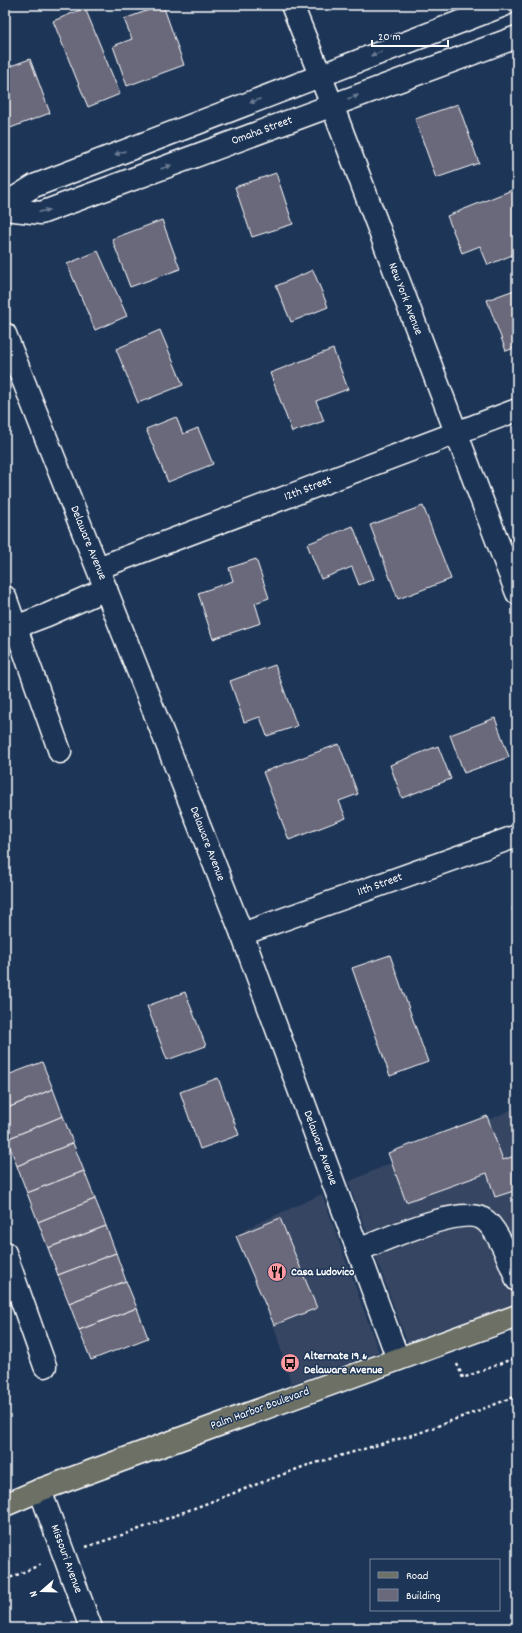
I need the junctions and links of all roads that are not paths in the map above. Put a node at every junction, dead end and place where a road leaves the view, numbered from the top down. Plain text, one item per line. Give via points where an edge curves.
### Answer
1 (292, 5) edge
2 (504, 5) edge
3 (517, 37) edge
4 (320, 76) junction
5 (332, 105) junction
6 (5, 204) edge
7 (5, 209) edge
8 (5, 334) edge
9 (517, 410) edge
10 (456, 433) junction
11 (98, 568) junction
12 (106, 589) junction
13 (517, 593) edge
14 (5, 597) edge
15 (11, 629) edge
16 (60, 752) dead end
17 (517, 836) edge
18 (242, 934) junction
19 (358, 1250) junction
20 (5, 1253) edge
21 (517, 1280) edge
22 (517, 1316) edge
23 (398, 1359) junction
24 (45, 1366) dead end
25 (40, 1490) junction
26 (5, 1505) edge
27 (92, 1628) edge

1 - 4 street, New York Avenue
2 -> 4 street
5 -> 3 street, Omaha Street
4 - 5 street, New York Avenue
4 -> 6 street via 34,186
7 -> 5 street, Omaha Street via 41,213
5 - 10 street, New York Avenue
8 - 11 street, Delaware Avenue
9 - 10 street, 12th Street
10 - 11 street, 12th Street
10 - 13 street, New York Avenue
11 - 12 street, Delaware Avenue
12 - 15 street
12 - 18 street, Delaware Avenue
14 - 15 street
15 - 16 street
17 - 18 street, 11th Street
18 - 19 street, Delaware Avenue
19 - 21 street via 450,1217 473,1215 486,1220
19 - 23 street, Delaware Avenue
20 - 24 street
22 - 23 main road, Palm Harbor Boulevard
23 - 25 main road, Palm Harbor Boulevard
25 - 26 main road, Palm Harbor Boulevard
25 - 27 street, Missouri Avenue

